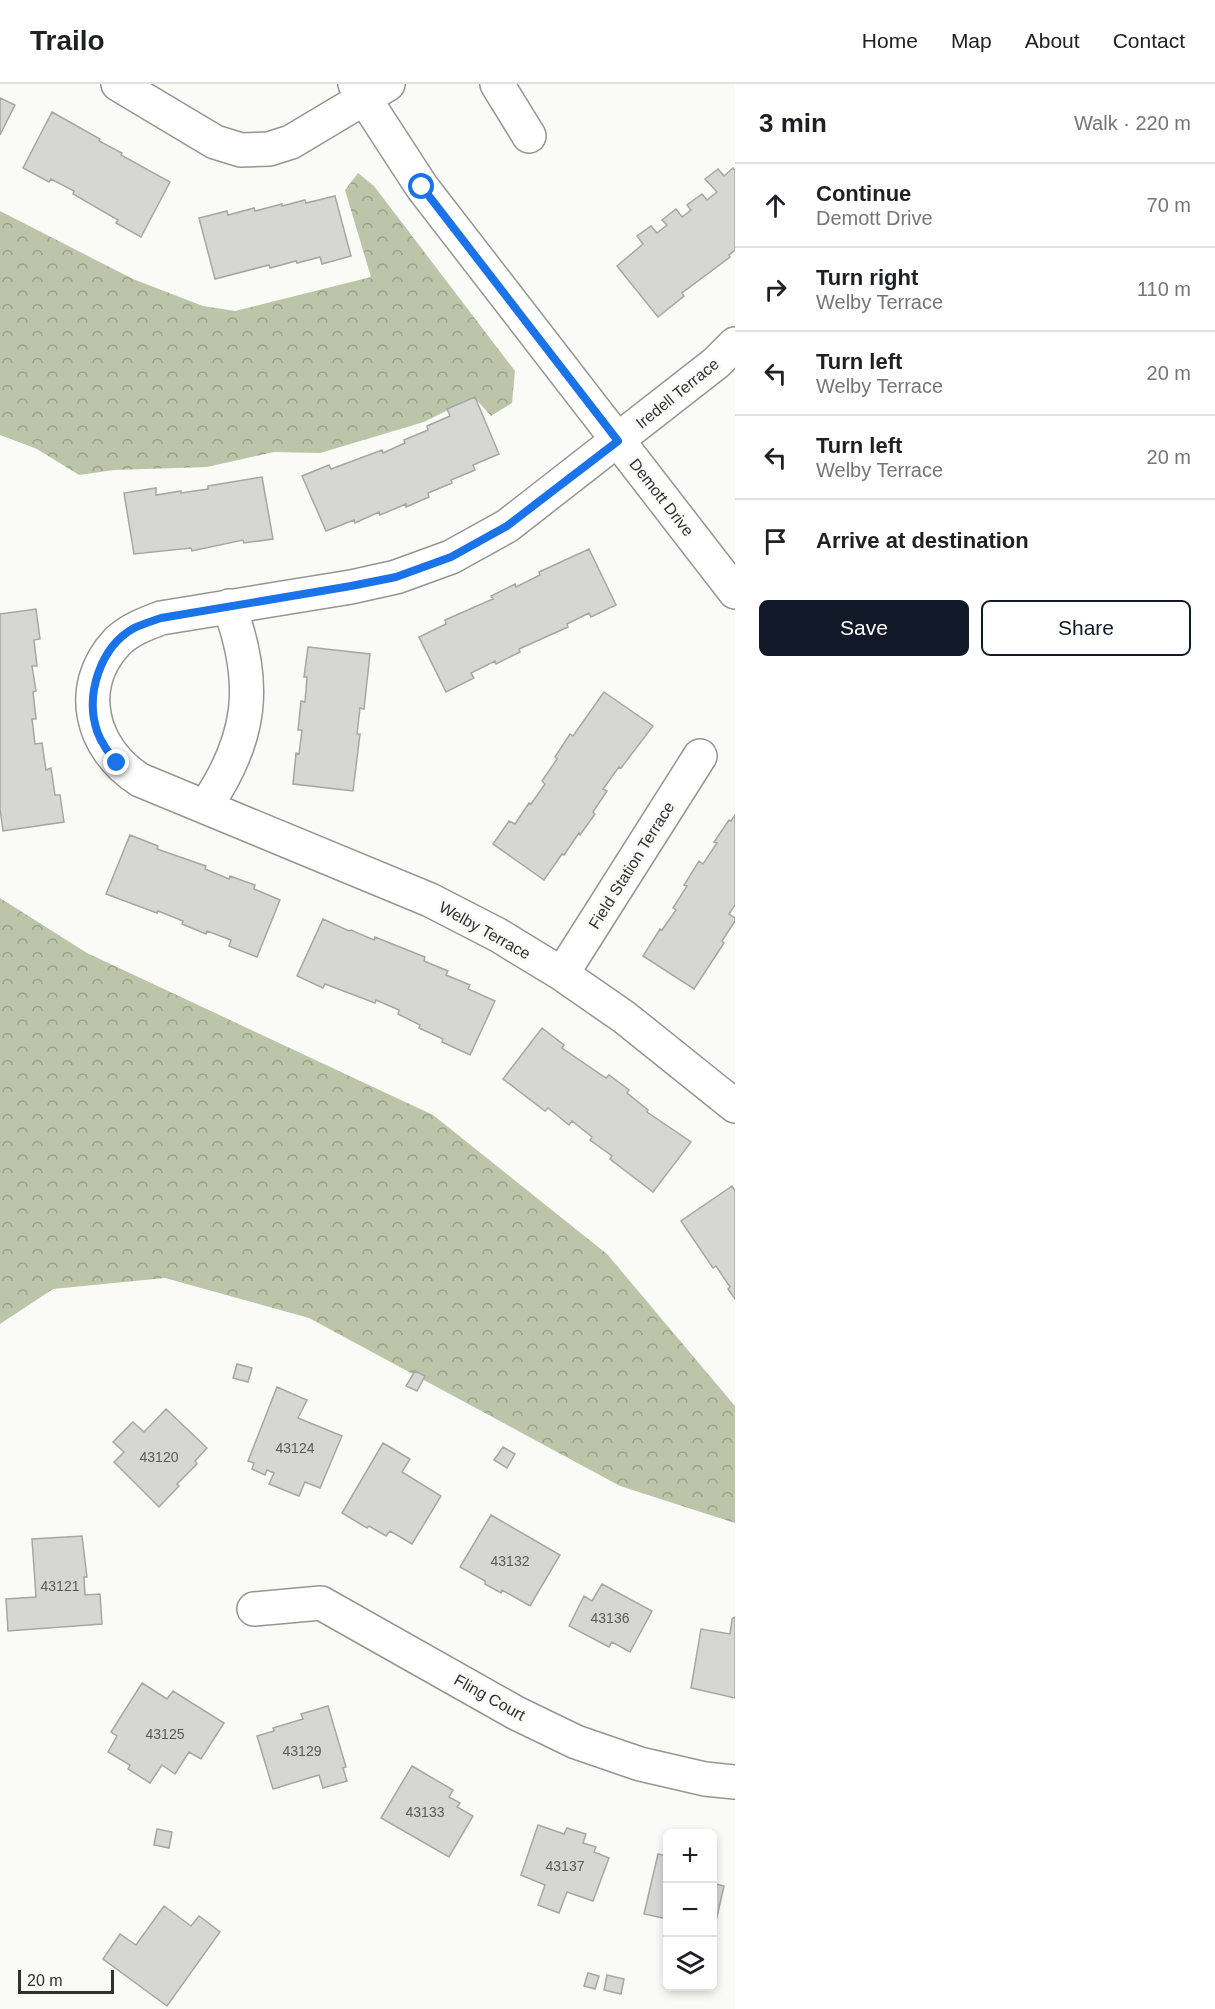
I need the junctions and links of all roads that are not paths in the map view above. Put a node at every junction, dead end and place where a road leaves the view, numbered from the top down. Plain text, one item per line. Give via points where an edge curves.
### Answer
1 (118, 84) edge
2 (496, 84) edge
3 (369, 89) edge
4 (529, 136) dead end
5 (735, 344) edge
6 (618, 441) junction
7 (735, 592) edge
8 (229, 606) junction
9 (700, 756) dead end
10 (205, 807) junction
11 (562, 974) junction
12 (735, 1106) edge
13 (254, 1609) dead end
14 (735, 1782) edge

1 - 3 street via 215,142 241,150 269,149 291,142
2 - 4 street
3 - 6 street, Demott Drive via 422,187
5 - 6 street, Iredell Terrace
6 - 7 street, Demott Drive
6 - 8 street, Welby Terrace via 507,526 451,557 396,577
8 - 10 street via 245,657 246,710 232,762
8 - 10 street, Welby Terrace via 161,618 134,629 107,655 93,693 97,730 117,763 140,780
9 - 11 street, Field Station Terrace
10 - 11 street, Welby Terrace via 430,900
11 - 12 street, Welby Terrace via 624,1017
13 - 14 street, Fling Court via 321,1603 516,1713 576,1742 640,1764

